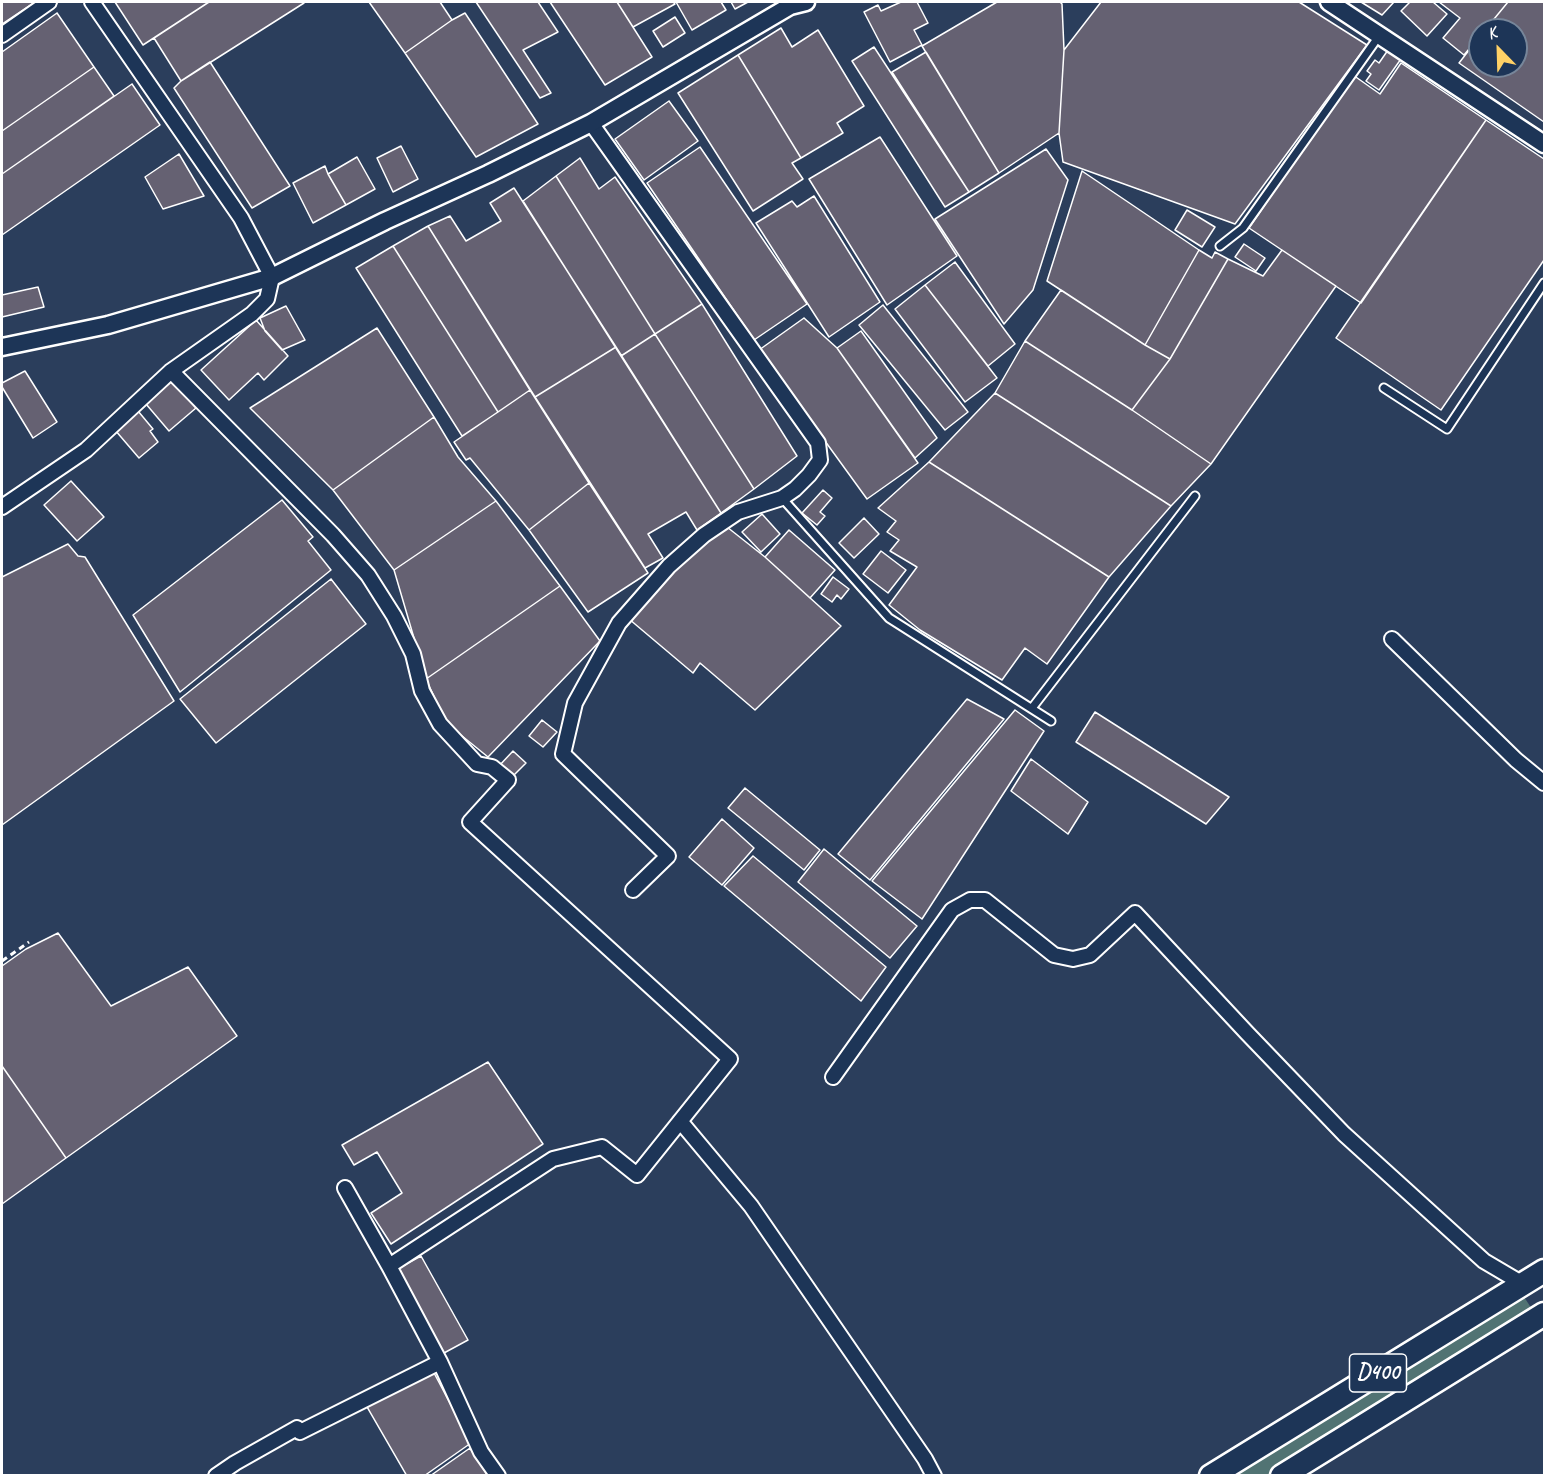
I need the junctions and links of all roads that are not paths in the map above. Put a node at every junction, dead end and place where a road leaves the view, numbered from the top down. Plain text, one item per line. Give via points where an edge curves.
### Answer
1 (49, 2) edge
2 (92, 2) edge
3 (806, 2) edge
4 (1329, 2) edge
5 (2, 35) edge
6 (1380, 35) junction
7 (591, 123) junction
8 (1545, 144) edge
9 (1220, 246) dead end
10 (272, 277) junction
11 (1545, 284) edge
12 (2, 347) edge
13 (171, 371) junction
14 (1384, 388) dead end
15 (1195, 496) dead end
16 (782, 498) junction
17 (2, 507) edge
18 (1392, 639) dead end
19 (1032, 708) junction
20 (1051, 721) dead end
21 (1545, 783) edge
22 (633, 890) dead end
23 (833, 1077) dead end
24 (680, 1121) junction
25 (345, 1188) dead end
26 (389, 1266) junction
27 (1545, 1271) edge
28 (1523, 1284) junction
29 (1545, 1314) edge
30 (440, 1362) junction
31 (216, 1476) edge
32 (498, 1476) edge
33 (934, 1476) edge
34 (1211, 1476) edge
35 (1282, 1476) edge

1 - 5 street
2 - 10 street via 241,219
3 - 7 street via 790,6
4 - 6 street
6 - 8 street
6 - 9 lane via 1243,228
7 - 10 street
7 - 16 street via 818,443 820,460
10 - 12 street via 108,325
10 - 13 street via 267,299 252,314
11 - 14 lane via 1447,429
13 - 17 street via 86,450
13 - 24 street via 368,575 413,654 422,691 440,724 477,764 492,767 508,780 470,822 730,1059
15 - 19 lane
16 - 19 lane via 889,618
16 - 22 street via 738,512 669,566 619,623 575,703 563,754 668,856
18 - 21 street via 1516,760
19 - 20 lane
23 - 28 street via 952,910 970,900 985,900 1054,955 1073,959 1090,955 1135,913 1344,1134 1484,1261
24 - 26 street via 637,1175 602,1147 553,1159
24 - 33 street via 751,1206
25 - 26 street
26 - 30 street
27 - 28 highway, D400
28 - 34 highway, D400
29 - 35 highway, D400
30 - 31 street via 300,1432 297,1428
30 - 32 street via 481,1452

